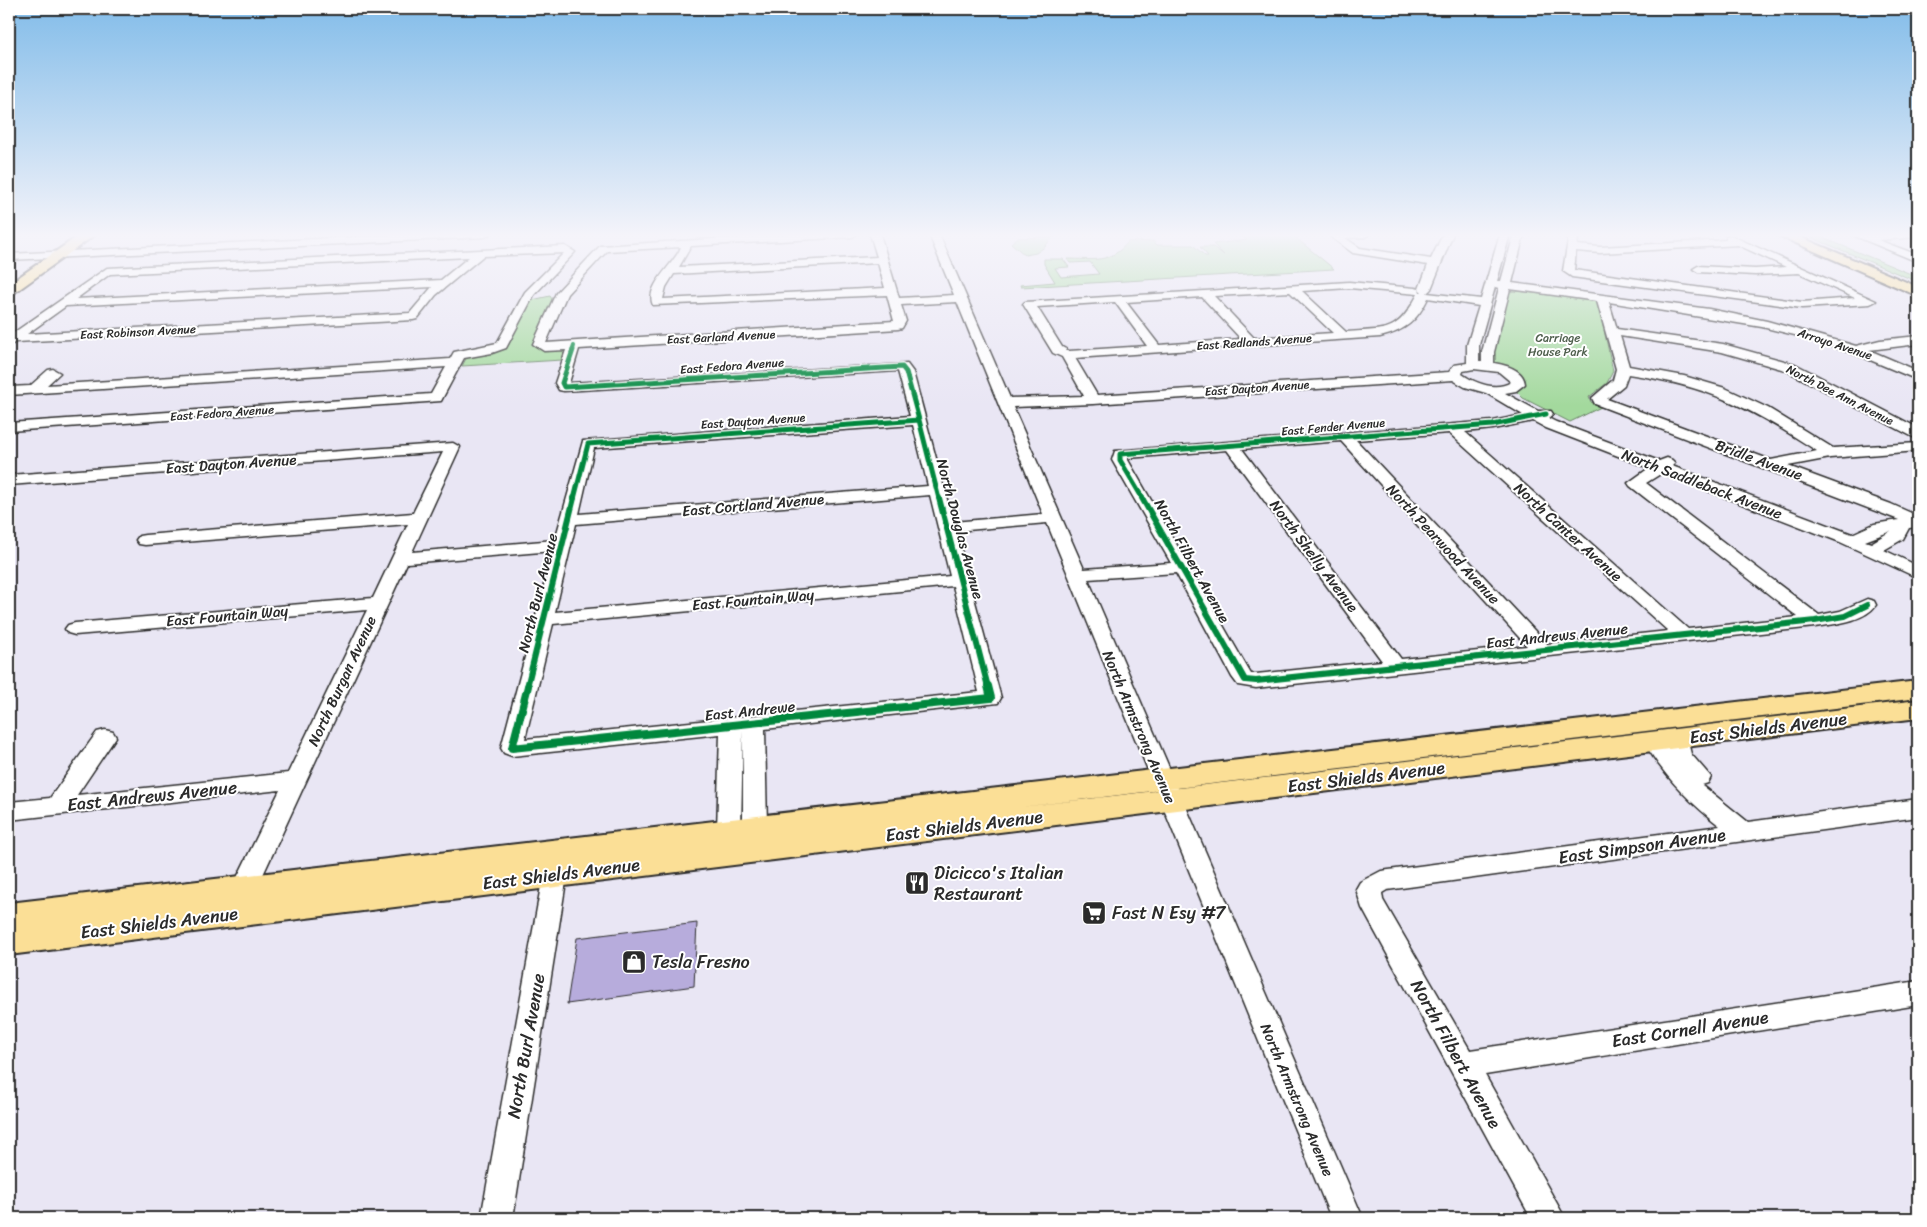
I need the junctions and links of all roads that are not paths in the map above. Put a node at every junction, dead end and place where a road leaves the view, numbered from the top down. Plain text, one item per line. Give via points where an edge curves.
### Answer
1 (79, 291) edge
2 (286, 291) edge
3 (434, 291) edge
4 (532, 291) edge
5 (659, 291) edge
6 (891, 291) edge
7 (958, 291) edge
8 (1245, 291) edge
9 (1296, 291) edge
10 (1419, 291) edge
11 (1488, 291) edge
12 (1504, 291) edge
13 (1543, 291) edge
14 (1692, 291) edge
15 (1708, 291) edge
16 (1849, 291) edge
17 (1425, 292) junction
18 (562, 293) joint
19 (529, 294) junction
20 (1205, 294) junction
21 (892, 297) junction
22 (960, 297) junction
23 (1602, 298) junction
24 (1118, 299) junction
25 (1486, 301) junction
26 (1870, 301) joint
27 (62, 303) junction
28 (1692, 309) junction
29 (1614, 332) junction
30 (1344, 336) junction
31 (10, 340) edge
32 (1918, 340) edge
33 (1252, 342) junction
34 (574, 346) junction
35 (1156, 349) junction
36 (1856, 350) junction
37 (387, 354) dead end
38 (1067, 355) junction
39 (279, 360) dead end
40 (455, 363) junction
41 (1474, 364) junction
42 (1488, 366) junction
43 (902, 367) joint
44 (378, 368) junction
45 (1623, 369) junction
46 (164, 370) dead end
47 (53, 373) dead end
48 (266, 375) junction
49 (1456, 376) junction
50 (1918, 376) edge
51 (151, 382) junction
52 (564, 387) joint
53 (34, 389) junction
54 (1488, 389) junction
55 (1508, 389) junction
56 (9, 391) edge
57 (1093, 400) junction
58 (1007, 406) junction
59 (1540, 415) junction
60 (919, 420) junction
61 (9, 427) edge
62 (1452, 428) junction
63 (1918, 434) edge
64 (1345, 437) junction
65 (588, 444) joint
66 (1232, 446) junction
67 (1918, 447) edge
68 (453, 448) joint
69 (1830, 453) junction
70 (1120, 454) joint
71 (1772, 464) junction
72 (1664, 465) junction
73 (9, 480) edge
74 (937, 490) junction
75 (418, 518) junction
76 (1052, 518) junction
77 (569, 520) junction
78 (1913, 522) edge
79 (948, 526) junction
80 (1855, 538) junction
81 (145, 540) dead end
82 (563, 545) junction
83 (1877, 547) junction
84 (399, 558) junction
85 (1918, 560) edge
86 (1180, 562) junction
87 (1074, 571) junction
88 (1918, 572) edge
89 (961, 580) junction
90 (378, 603) junction
91 (1867, 605) dead end
92 (544, 619) junction
93 (1816, 621) junction
94 (75, 629) dead end
95 (1684, 635) junction
96 (1542, 650) junction
97 (1396, 666) junction
98 (1245, 680) joint
99 (1918, 689) edge
100 (991, 698) joint
101 (1804, 702) junction
102 (1918, 710) edge
103 (754, 723) junction
104 (731, 725) junction
105 (105, 737) dead end
106 (1684, 738) junction
107 (1656, 742) junction
108 (512, 748) joint
109 (296, 780) junction
110 (1166, 790) junction
111 (57, 806) junction
112 (1918, 808) edge
113 (9, 811) edge
114 (742, 828) junction
115 (1745, 832) junction
116 (555, 874) junction
117 (1369, 889) joint
118 (239, 901) junction
119 (9, 916) edge
120 (9, 941) edge
121 (1918, 993) edge
122 (1462, 1065) junction
123 (497, 1218) edge
124 (1347, 1218) edge
125 (1548, 1218) edge

1 - 27 street
2 - 27 street
3 - 31 street, East Robinson Avenue via 413,316
4 - 19 street
5 - 21 street via 657,303
6 - 21 street
7 - 22 street, North Armstrong Avenue
8 - 20 street
9 - 30 street
10 - 17 street
11 - 25 street
12 - 42 street via 1488,352
13 - 23 street, Arroyo Avenue
14 - 28 street
15 - 26 street via 1802,305
16 - 26 street
17 - 25 street
17 - 30 street, East Redlands Avenue via 1414,314 1402,325 1380,333
18 - 19 street
18 - 34 street, East Garland Avenue via 539,344 544,347
19 - 40 street via 502,345 466,352 459,355
20 - 24 street
20 - 33 street
21 - 22 street
21 - 34 street, East Garland Avenue via 900,321 898,325
22 - 58 street, North Armstrong Avenue
23 - 28 street, Arroyo Avenue
23 - 29 street
24 - 35 street
24 - 38 street via 1029,304 1058,350
25 - 41 street via 1473,344
27 - 31 street
28 - 36 street, Arroyo Avenue via 1764,323
29 - 45 street
29 - 63 street, North Dee Ann Avenue via 1723,348 1790,368
30 - 33 street, East Redlands Avenue
32 - 36 street
33 - 35 street, East Redlands Avenue
34 - 52 street via 562,383
35 - 38 street, East Redlands Avenue
36 - 50 street, Arroyo Avenue
37 - 44 street
38 - 57 street
39 - 48 street
40 - 44 street
40 - 61 street, East Fedora Avenue via 436,398
41 - 42 street
41 - 49 street via 1459,368 1455,371
42 - 55 street via 1515,376 1518,384
43 - 52 street, East Fedora Avenue
43 - 60 street, North Douglas Avenue
44 - 48 street
45 - 69 street via 1670,377 1720,391 1752,405
45 - 71 street, Bridle Avenue via 1619,382 1599,398 1600,401
46 - 51 street
47 - 53 street
48 - 51 street
49 - 54 street via 1471,385
49 - 57 street, East Dayton Avenue
51 - 53 street
53 - 56 street
54 - 55 street
54 - 59 street, North Saddleback Avenue
55 - 59 street, North Saddleback Avenue
57 - 58 street, East Dayton Avenue via 1057,402 1049,406
58 - 76 street, North Armstrong Avenue
59 - 62 street, East Fender Avenue via 1493,425
59 - 72 street, North Saddleback Avenue
60 - 65 street, East Dayton Avenue
60 - 74 street, North Douglas Avenue
62 - 64 street, East Fender Avenue
62 - 95 street, North Canter Avenue
64 - 66 street, East Fender Avenue
64 - 96 street, North Pearwood Avenue
65 - 77 street, North Burl Avenue
66 - 70 street, East Fender Avenue
66 - 97 street, North Shelly Avenue
67 - 69 street
68 - 73 street, East Dayton Avenue
68 - 75 street, North Burgan Avenue
69 - 71 street
70 - 86 street, North Filbert Avenue via 1120,460
71 - 78 street, Bridle Avenue
72 - 80 street, North Saddleback Avenue
72 - 93 street via 1636,483
74 - 77 street, East Cortland Avenue
74 - 79 street, North Douglas Avenue
75 - 81 street
75 - 84 street, North Burgan Avenue
76 - 79 street
76 - 87 street, North Armstrong Avenue
77 - 82 street, North Burl Avenue
78 - 80 street via 1880,528
78 - 83 street
79 - 89 street, North Douglas Avenue
80 - 83 street, North Saddleback Avenue
82 - 84 street
82 - 92 street, North Burl Avenue
83 - 85 street, North Saddleback Avenue
83 - 88 street, North Saddleback Avenue
84 - 90 street, North Burgan Avenue
86 - 87 street
86 - 98 street, North Filbert Avenue
87 - 110 street, North Armstrong Avenue
89 - 92 street, East Fountain Way
89 - 100 street, North Douglas Avenue
90 - 94 street, East Fountain Way
90 - 109 street, North Burgan Avenue
91 - 93 street, East Andrews Avenue via 1845,616
92 - 108 street, North Burl Avenue
93 - 95 street, East Andrews Avenue
95 - 96 street, East Andrews Avenue
96 - 97 street, East Andrews Avenue
97 - 98 street, East Andrews Avenue
99 - 101 main road, East Shields Avenue
100 - 103 street, East Andrewe
101 - 107 main road via 1767,717 1661,730 1656,735
101 - 110 main road, East Shields Avenue
102 - 106 main road, East Shields Avenue
103 - 104 street, East Andrewe
103 - 114 street
104 - 108 street, East Andrewe
104 - 114 street
105 - 111 street
106 - 107 main road, East Shields Avenue
106 - 115 street via 1678,744 1678,751 1685,762 1736,814
107 - 110 main road, East Shields Avenue
107 - 115 street via 1670,764 1714,809
109 - 111 street, East Andrews Avenue
109 - 118 street, North Burgan Avenue
110 - 114 main road, East Shields Avenue
110 - 116 main road, East Shields Avenue
110 - 124 street, North Armstrong Avenue
111 - 113 street, East Andrews Avenue
112 - 115 street, East Simpson Avenue
114 - 118 main road, East Shields Avenue
115 - 117 street, East Simpson Avenue via 1381,881
116 - 118 main road, East Shields Avenue
116 - 123 street, North Burl Avenue
117 - 122 street, North Filbert Avenue via 1371,901
118 - 119 main road, East Shields Avenue
118 - 120 main road, East Shields Avenue
121 - 122 street, East Cornell Avenue
122 - 125 street, North Filbert Avenue

